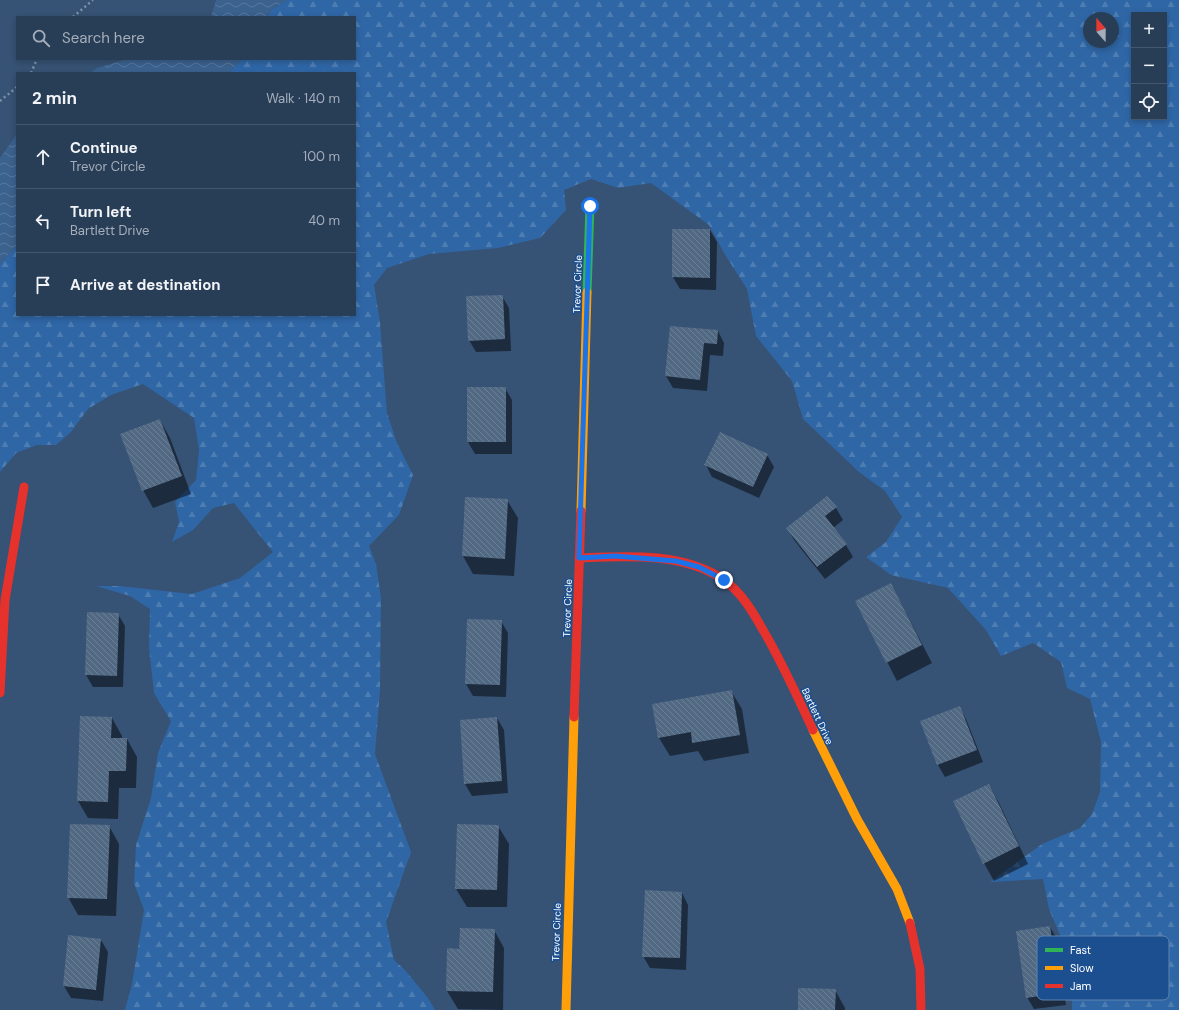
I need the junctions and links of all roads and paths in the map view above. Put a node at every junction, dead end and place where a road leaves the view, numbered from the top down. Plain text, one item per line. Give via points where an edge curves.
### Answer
1 (94, 0) edge
2 (74, 16) edge
3 (37, 60) edge
4 (31, 72) edge
5 (16, 88) edge
6 (0, 101) edge
7 (590, 206) dead end
8 (24, 487) dead end
9 (579, 558) junction
10 (0, 693) edge
11 (566, 1010) edge
12 (922, 1010) edge

1 - 2 path
3 - 4 path
5 - 6 path
7 - 9 street, Trevor Circle
8 - 10 street via 6,600
9 - 11 street, Trevor Circle
9 - 12 street, Bartlett Drive via 615,556 676,561 699,567 724,580 743,598 777,654 834,775 903,903 920,964

